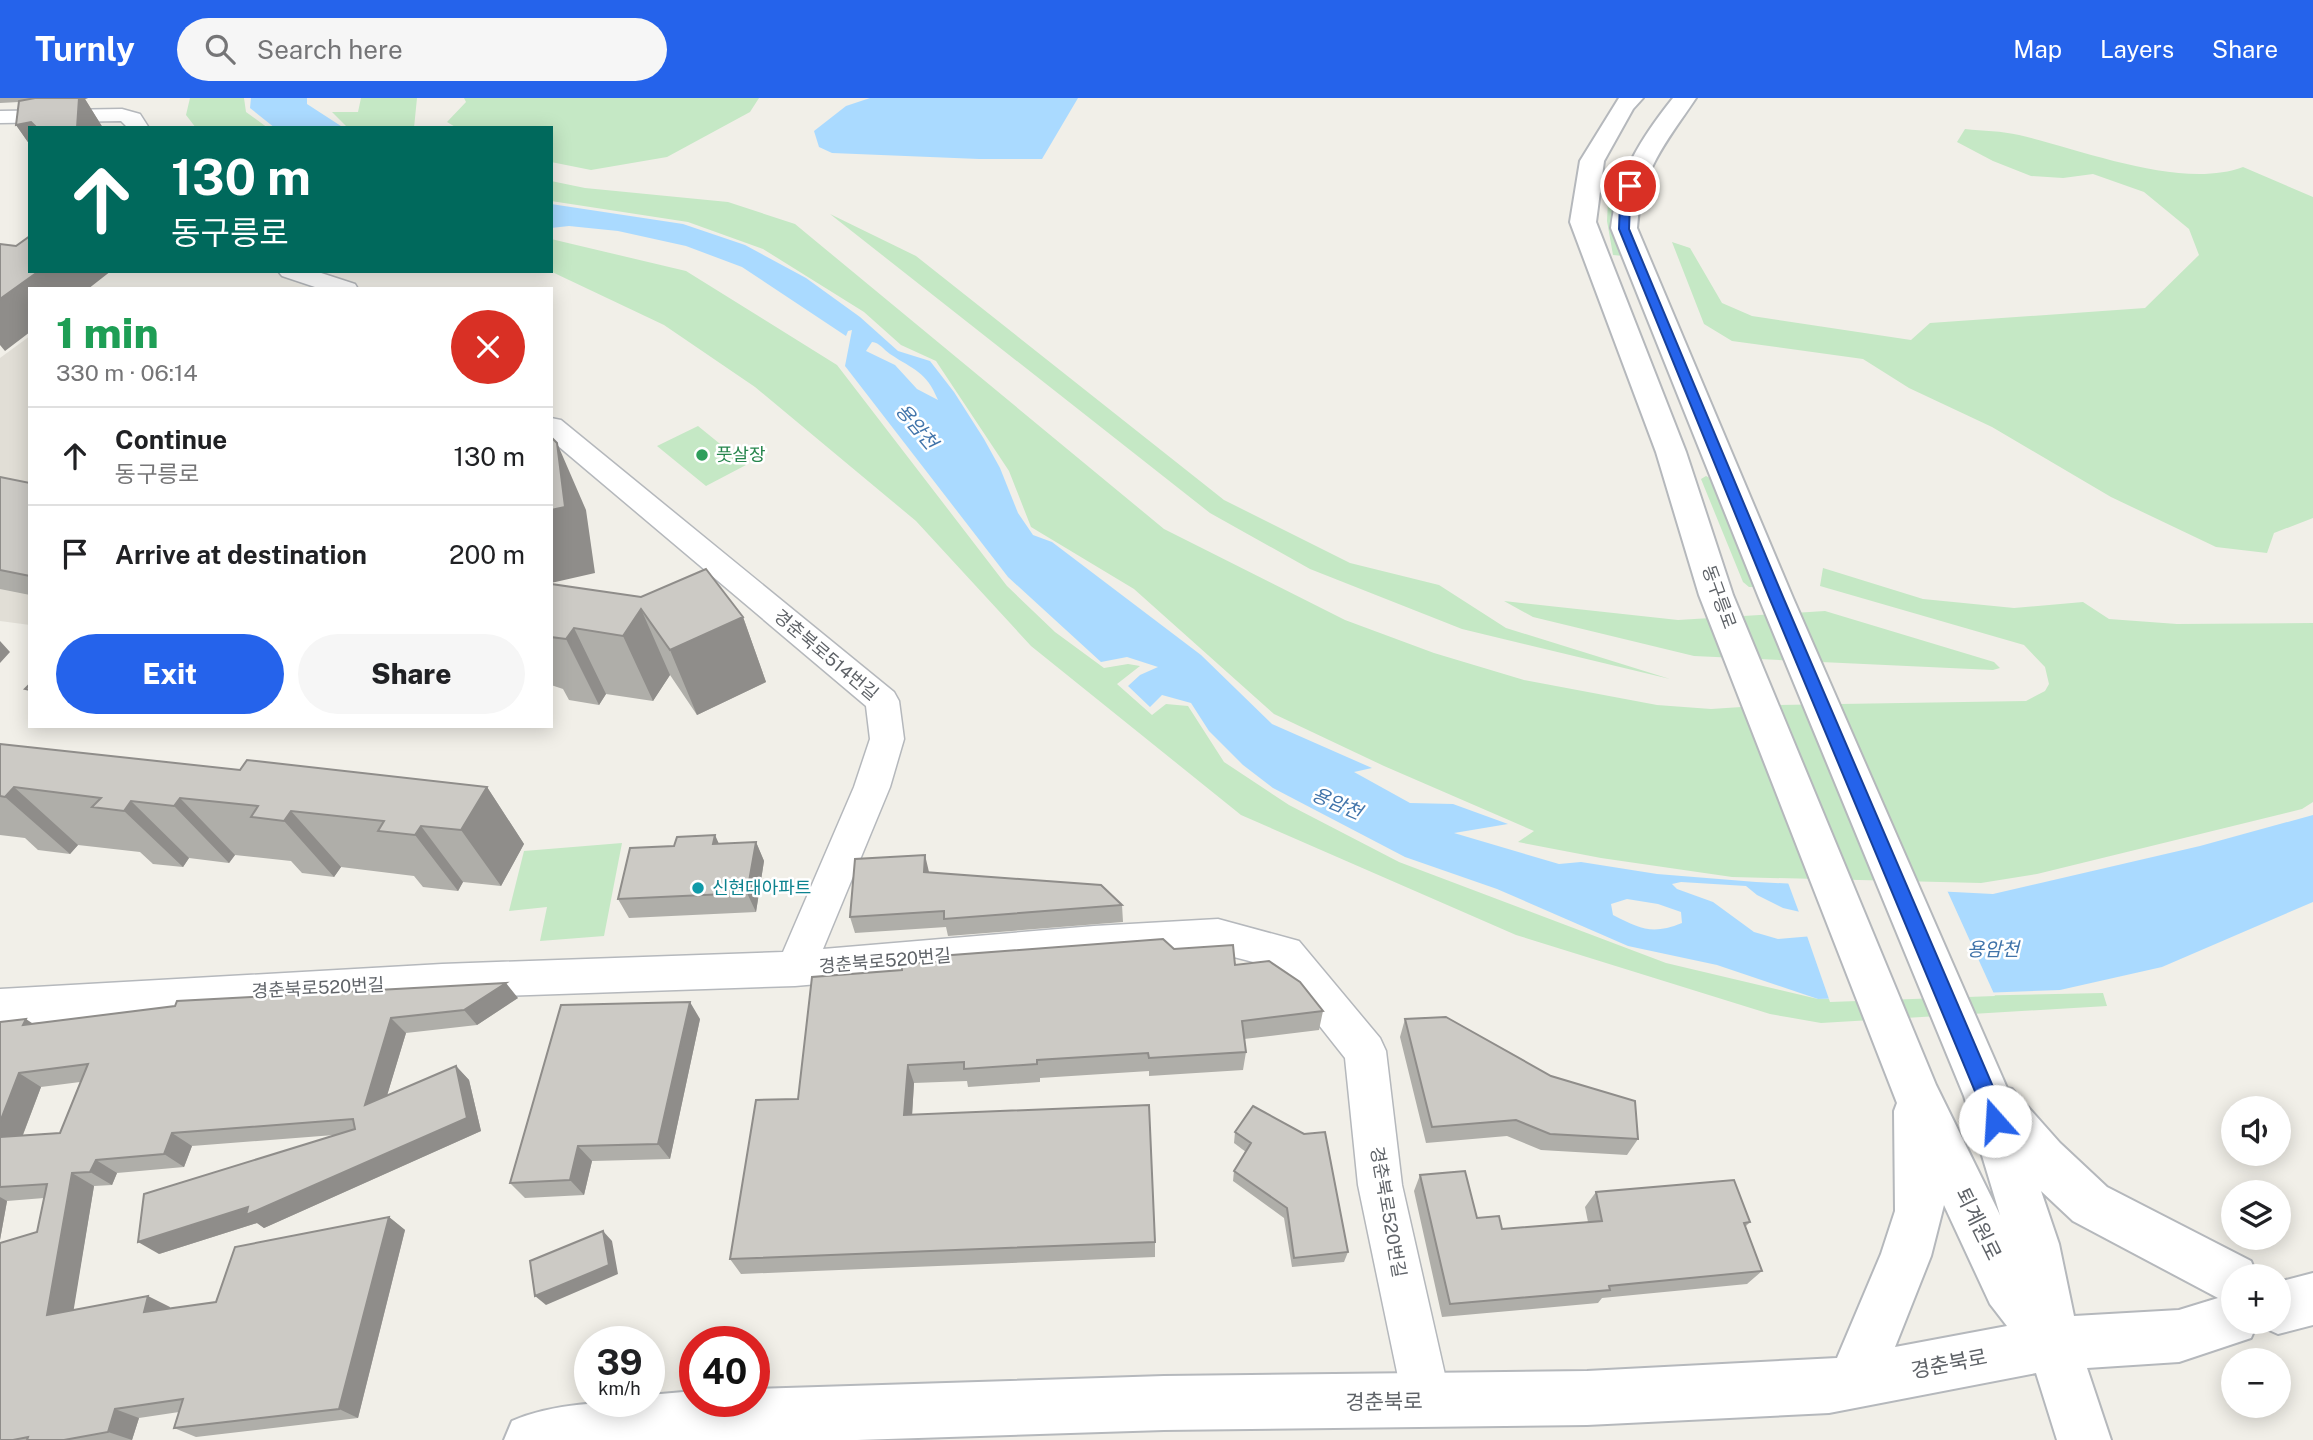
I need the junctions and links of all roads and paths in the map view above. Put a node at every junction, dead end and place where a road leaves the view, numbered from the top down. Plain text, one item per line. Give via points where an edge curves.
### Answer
1 (1632, 98) edge
2 (1685, 98) edge
3 (0, 117) edge
4 (138, 126) edge
5 (296, 273) edge
6 (340, 287) edge
7 (553, 428) edge
8 (795, 969) junction
9 (0, 1007) edge
10 (1916, 1095) junction
11 (1987, 1096) junction
12 (2221, 1273) edge
13 (2221, 1324) edge
14 (2053, 1344) junction
15 (1854, 1382) junction
16 (1427, 1401) junction
17 (531, 1440) edge
18 (2084, 1440) edge

1 - 10 street, 동구릉로 via 1592,161 1583,222 1671,452 1716,595
2 - 11 street via 1635,170 1625,203 1624,229
3 - 4 street via 122,115 133,118
5 - 6 street
7 - 8 street, 경춘북로514번길 via 882,701 887,739 872,787
8 - 9 street, 경춘북로520번길 via 442,981
8 - 16 street, 경춘북로520번길 via 1218,936 1285,953 1365,1051 1380,1185
10 - 14 street, 퇴계원로 via 2008,1286
10 - 15 street via 1920,1211
11 - 12 street via 2090,1204
11 - 14 street, 퇴계원로 via 2034,1244
13 - 14 street, 경춘북로 via 2179,1336
14 - 15 street, 경춘북로
14 - 18 street, 퇴계원로
15 - 16 street, 경춘북로 via 1587,1398
16 - 17 street, 경춘북로 via 1164,1403 669,1419

